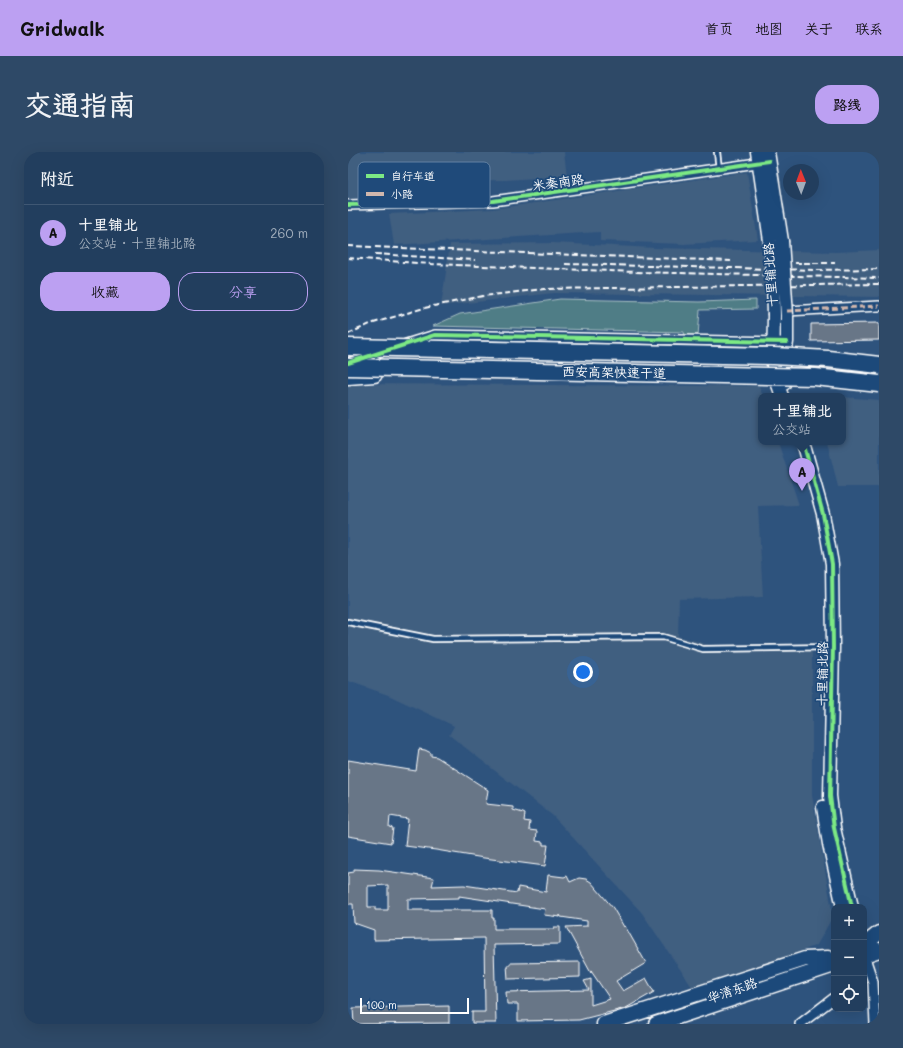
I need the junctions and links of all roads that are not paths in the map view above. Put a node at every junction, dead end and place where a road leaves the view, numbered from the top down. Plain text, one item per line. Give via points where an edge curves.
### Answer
1 (717, 152) edge
2 (763, 157) edge
3 (719, 169) junction
4 (490, 201) edge
5 (348, 205) edge
6 (358, 205) edge
7 (776, 241) junction
8 (879, 306) edge
9 (787, 313) junction
10 (774, 341) junction
11 (787, 342) junction
12 (348, 347) edge
13 (348, 363) edge
14 (879, 365) edge
15 (348, 366) edge
16 (458, 369) junction
17 (348, 376) edge
18 (879, 384) edge
19 (781, 393) edge
20 (788, 393) edge
21 (797, 445) edge
22 (804, 445) edge
23 (348, 622) edge
24 (830, 647) junction
25 (843, 904) edge
26 (851, 904) edge
27 (879, 933) edge
28 (879, 941) edge
29 (867, 943) edge
30 (867, 945) edge
31 (879, 950) edge
32 (867, 958) edge
33 (831, 960) edge
34 (831, 960) edge
35 (831, 960) edge
36 (867, 965) edge
37 (831, 973) edge
38 (831, 1000) edge
39 (604, 1024) edge
40 (630, 1024) edge
41 (656, 1024) edge
42 (678, 1024) edge
43 (800, 1024) edge
44 (875, 1024) edge

1 - 3 lane
2 - 3 street, 米秦南路
2 - 7 street, 十里铺北路
3 - 4 street, 米秦南路
5 - 6 street, 米秦南路
7 - 9 street, 十里铺北路, bridge
7 - 10 street, 十里铺北路, bridge via 773,273
8 - 9 street
9 - 11 street, 十里铺北路
10 - 11 street
10 - 13 street via 435,335
10 - 19 street, 十里铺北路 via 773,371
11 - 20 street, 十里铺北路 via 782,372
12 - 14 highway, 西安高架快速干道, bridge via 774,356
15 - 16 highway, 西安高架快速干道, bridge
16 - 17 highway, bridge
16 - 18 highway, 西安高架快速干道, bridge via 815,377
21 - 24 street, 十里铺北路 via 825,565
22 - 24 street, 十里铺北路 via 823,514 832,560
23 - 24 lane via 433,639 663,637 703,649
24 - 25 street, 十里铺北路 via 822,793 825,826
24 - 26 street, 十里铺北路 via 831,808
27 - 29 main road
28 - 30 main road
31 - 32 main road
33 - 39 main road via 805,959
34 - 40 main road, 华清东路
35 - 41 main road, 华清东路
36 - 44 street via 873,982
37 - 42 main road
38 - 43 street

